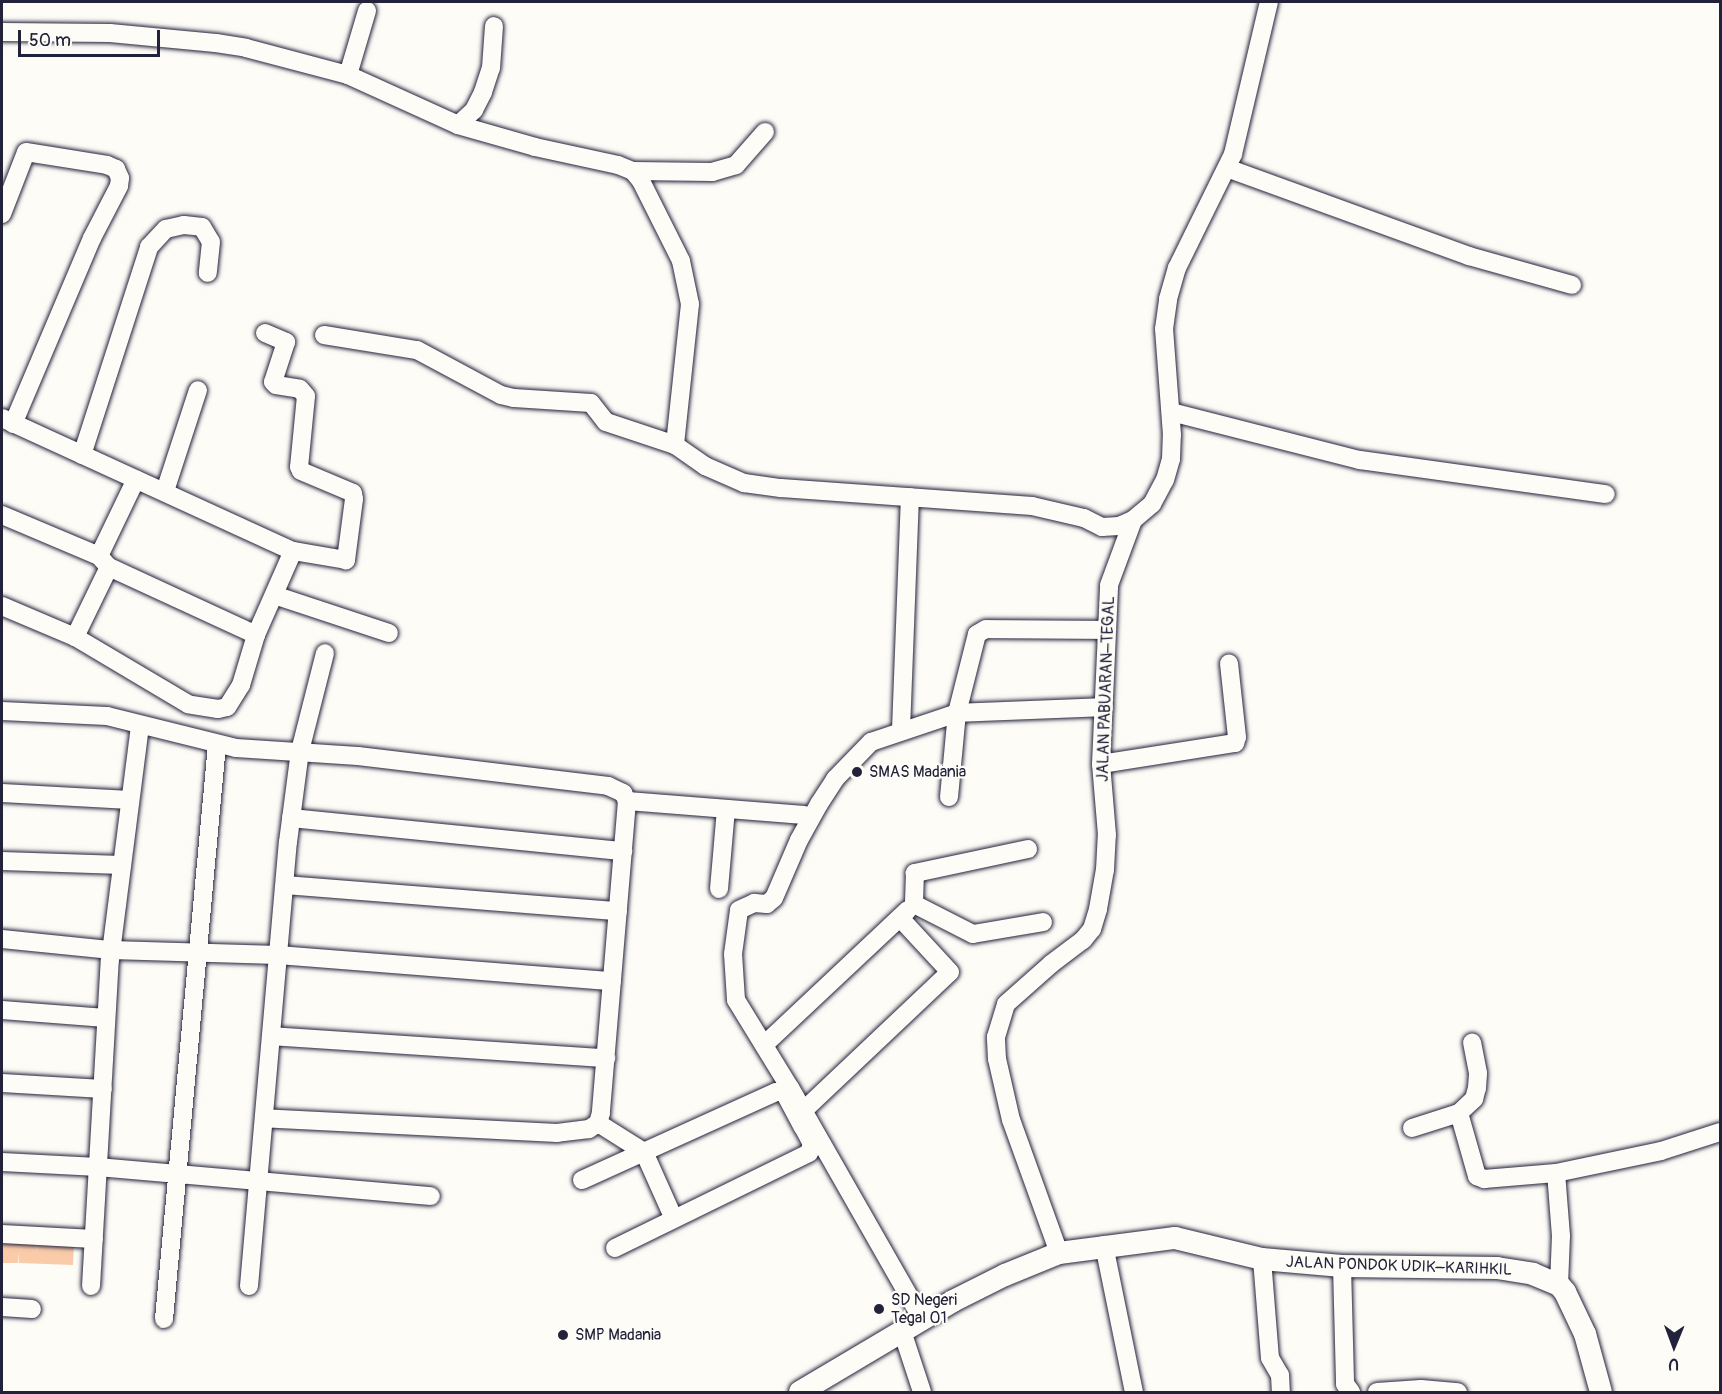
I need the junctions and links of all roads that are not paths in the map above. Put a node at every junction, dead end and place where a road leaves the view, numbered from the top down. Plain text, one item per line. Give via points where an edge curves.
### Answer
1 (1269, 2) edge
2 (367, 11) dead end
3 (494, 26) dead end
4 (2, 32) edge
5 (348, 75) junction
6 (458, 125) junction
7 (765, 132) dead end
8 (1227, 168) junction
9 (633, 171) junction
10 (2, 214) edge
11 (208, 273) dead end
12 (1572, 285) dead end
13 (265, 333) dead end
14 (324, 335) dead end
15 (198, 390) dead end
16 (1171, 412) junction
17 (7, 421) edge
18 (675, 445) junction
19 (82, 455) junction
20 (136, 479) junction
21 (165, 491) junction
22 (1606, 494) dead end
23 (910, 497) junction
24 (2, 515) edge
25 (1133, 520) junction
26 (292, 551) junction
27 (104, 561) junction
28 (274, 596) junction
29 (2, 606) edge
30 (1105, 630) junction
31 (389, 633) dead end
32 (256, 635) junction
33 (75, 637) junction
34 (325, 653) dead end
35 (1229, 663) dead end
36 (1104, 707) junction
37 (2, 711) edge
38 (957, 713) junction
39 (140, 726) junction
40 (901, 730) junction
41 (217, 744) junction
42 (300, 751) junction
43 (1101, 764) junction
44 (2, 793) edge
45 (949, 797) dead end
46 (130, 800) junction
47 (627, 801) junction
48 (726, 809) junction
49 (804, 815) dead end
50 (291, 818) junction
51 (1028, 849) dead end
52 (623, 851) junction
53 (2, 861) edge
54 (122, 865) junction
55 (285, 885) junction
56 (719, 889) dead end
57 (914, 904) junction
58 (618, 910) junction
59 (900, 918) junction
60 (1044, 922) dead end
61 (2, 939) edge
62 (111, 950) junction
63 (198, 951) junction
64 (278, 955) junction
65 (612, 981) junction
66 (2, 1010) edge
67 (106, 1018) junction
68 (271, 1036) junction
69 (1472, 1043) dead end
70 (764, 1045) junction
71 (606, 1058) junction
72 (2, 1083) edge
73 (103, 1089) junction
74 (803, 1111) junction
75 (1459, 1113) junction
76 (264, 1118) junction
77 (598, 1123) junction
78 (1412, 1128) dead end
79 (1720, 1132) edge
80 (644, 1152) junction
81 (2, 1162) edge
82 (98, 1167) junction
83 (177, 1173) junction
84 (1556, 1173) junction
85 (582, 1180) dead end
86 (258, 1182) junction
87 (431, 1196) dead end
88 (674, 1219) junction
89 (2, 1234) edge
90 (94, 1239) junction
91 (1104, 1245) junction
92 (615, 1248) dead end
93 (1059, 1253) junction
94 (1262, 1259) junction
95 (1342, 1266) junction
96 (1559, 1285) junction
97 (91, 1286) dead end
98 (249, 1286) dead end
99 (2, 1307) edge
100 (32, 1309) dead end
101 (164, 1319) dead end
102 (922, 1319) junction
103 (902, 1331) junction
104 (800, 1392) edge
105 (922, 1392) edge
106 (1134, 1392) edge
107 (1281, 1392) edge
108 (1351, 1392) edge
109 (1377, 1392) edge
110 (1458, 1392) edge
111 (1601, 1392) edge

1 - 8 street, JALAN PABUARAN–TEGAL via 1246,108
2 - 5 street
3 - 6 street via 491,68 483,92 474,110
4 - 5 street via 110,33 216,43
5 - 6 street
6 - 9 street
7 - 9 street via 736,165 712,172
8 - 12 street via 1469,256
8 - 16 street, JALAN PABUARAN–TEGAL via 1177,268 1168,299 1164,329
9 - 18 street via 662,220 687,281 690,304
10 - 17 street via 26,152 107,165 116,169 120,178
11 - 19 street via 211,242 202,227 166,229 149,247
13 - 26 street via 286,342 273,382 300,389 306,396 301,471 352,493 354,499 346,560
14 - 18 street via 417,350 448,364 486,389 508,396 591,403 606,422
15 - 21 street
16 - 22 street via 1360,460
16 - 25 street, JALAN PABUARAN–TEGAL via 1171,459 1165,480 1152,504
17 - 19 street
18 - 23 street via 705,466 744,483
19 - 20 street
20 - 21 street
20 - 27 street
21 - 26 street
23 - 25 street via 1032,506 1084,518 1102,527
23 - 40 street
24 - 27 street
25 - 30 street, JALAN PABUARAN–TEGAL via 1109,585
26 - 28 street
27 - 32 street
27 - 33 street
28 - 31 street
28 - 32 street
29 - 33 street
30 - 36 street, JALAN PABUARAN–TEGAL
30 - 38 street via 986,629 977,634
32 - 33 street via 241,685 227,707 218,709 188,704
34 - 42 street
35 - 43 street via 1235,743
36 - 38 street
36 - 43 street, JALAN PABUARAN–TEGAL
37 - 39 street via 107,717
38 - 40 street
38 - 45 street
39 - 41 street
39 - 46 street
40 - 70 street via 871,742 835,779 799,840 774,898 767,904 754,903 739,910 733,954 736,1000
41 - 42 street
41 - 63 street
42 - 47 street via 608,786 623,793
42 - 50 street
43 - 93 street, JALAN PABUARAN–TEGAL via 1105,870 1092,929 1006,1004 996,1037 1011,1120
44 - 46 street
46 - 54 street
47 - 48 street
47 - 52 street
48 - 49 street
48 - 56 street
50 - 52 street
50 - 55 street
51 - 57 street via 915,873
52 - 58 street
53 - 54 street
54 - 62 street
55 - 58 street
55 - 64 street
57 - 59 street
57 - 60 street via 973,934
58 - 65 street
59 - 70 street
59 - 74 street via 950,972
61 - 62 street
62 - 63 street
62 - 67 street
63 - 64 street
63 - 83 street
64 - 65 street
64 - 68 street
65 - 71 street
66 - 67 street
67 - 73 street
68 - 71 street
68 - 76 street
69 - 75 street via 1477,1088 1474,1099
70 - 74 street
71 - 77 street
72 - 73 street
73 - 82 street
74 - 102 street
75 - 78 street
75 - 84 street via 1477,1176 1484,1179
76 - 77 street via 557,1133 589,1129
76 - 86 street
77 - 80 street
79 - 84 street via 1661,1151
80 - 85 street
80 - 88 street
80 - 88 street via 781,1091 787,1095 812,1144 803,1157
81 - 82 street
82 - 83 street
82 - 90 street
83 - 86 street
83 - 101 street
84 - 96 street via 1561,1236
86 - 87 street
86 - 98 street
88 - 92 street
89 - 90 street
90 - 97 street
91 - 93 street, JALAN PONDOK UDIK–KARIHKIL
91 - 94 street, JALAN PONDOK UDIK–KARIHKIL via 1174,1238
91 - 106 street
93 - 102 street, JALAN PONDOK UDIK–KARIHKIL via 996,1280
94 - 95 street, JALAN PONDOK UDIK–KARIHKIL
94 - 107 street via 1270,1358 1280,1375
95 - 96 street, JALAN PONDOK UDIK–KARIHKIL via 1515,1269
95 - 108 street via 1345,1384
96 - 111 street via 1580,1323
99 - 100 street
102 - 103 street, JALAN PONDOK UDIK–KARIHKIL
103 - 104 street, JALAN PONDOK UDIK–KARIHKIL
103 - 105 street
109 - 110 street

